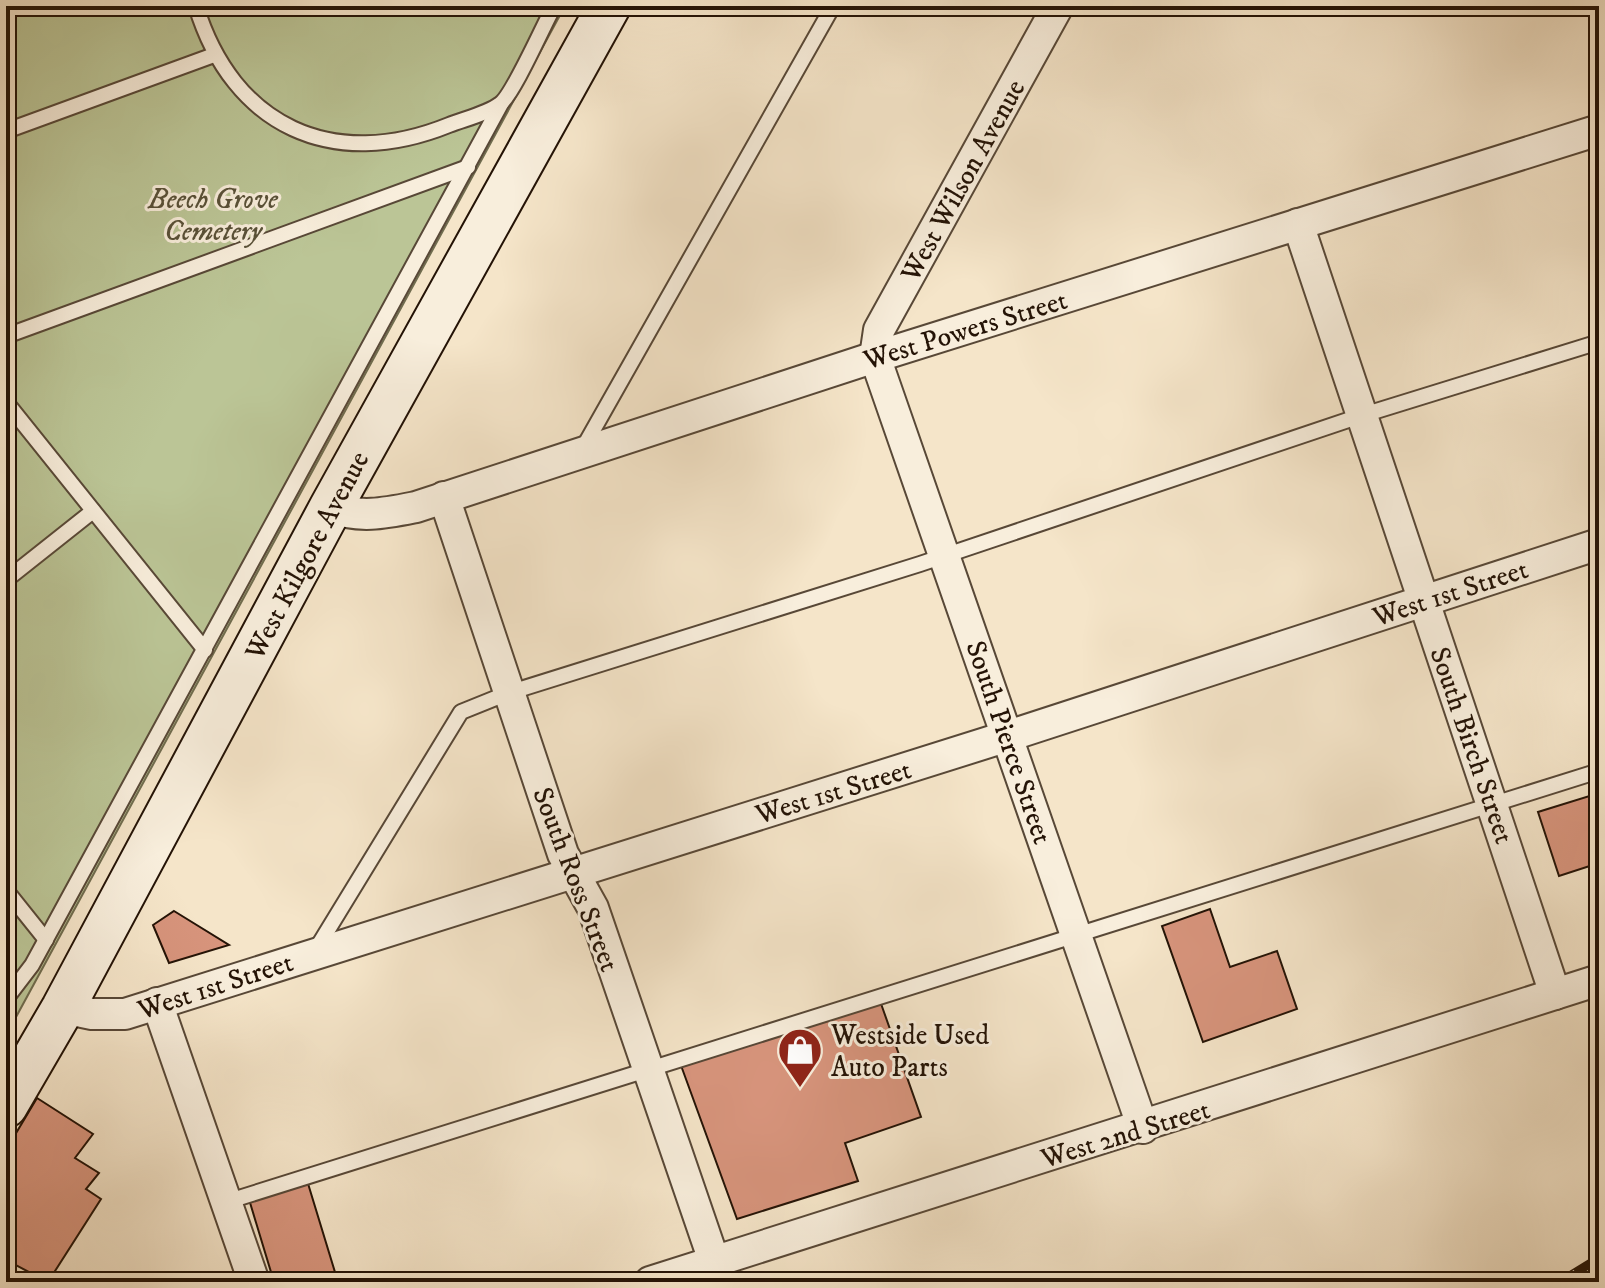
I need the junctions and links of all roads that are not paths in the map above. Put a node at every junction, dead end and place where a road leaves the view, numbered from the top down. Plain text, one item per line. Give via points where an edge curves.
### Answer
1 (196, 6) edge
2 (609, 6) edge
3 (833, 6) edge
4 (1058, 6) edge
5 (552, 9) edge
6 (214, 55) junction
7 (501, 104) junction
8 (1599, 130) edge
9 (6, 131) edge
10 (468, 167) junction
11 (1298, 224) junction
12 (6, 336) edge
13 (1599, 342) edge
14 (875, 357) junction
15 (6, 402) edge
16 (1360, 416) junction
17 (582, 450) junction
18 (444, 497) junction
19 (331, 507) junction
20 (93, 511) junction
21 (1599, 544) edge
22 (947, 555) junction
23 (6, 580) edge
24 (1423, 600) junction
25 (205, 650) junction
26 (508, 693) junction
27 (1008, 736) junction
28 (1599, 771) edge
29 (1492, 802) junction
30 (573, 872) junction
31 (6, 890) edge
32 (1077, 936) junction
33 (46, 940) junction
34 (313, 954) junction
35 (1599, 980) edge
36 (1555, 994) junction
37 (6, 999) edge
38 (157, 1003) junction
39 (63, 1008) junction
40 (647, 1070) junction
41 (6, 1106) edge
42 (1143, 1128) junction
43 (226, 1202) junction
44 (714, 1261) junction
45 (254, 1282) edge
46 (650, 1282) edge

1 - 6 lane
2 - 19 main road, West Kilgore Avenue
3 - 17 lane
4 - 14 street, West Wilson Avenue via 879,330
5 - 7 lane
6 - 7 lane via 262,109 311,136 335,142 393,144
6 - 9 lane
7 - 10 lane
8 - 11 street, West Powers Street
10 - 12 lane
10 - 25 lane
11 - 14 street, West Powers Street
11 - 16 street, South Birch Street
13 - 16 lane
14 - 17 street, West Powers Street
14 - 22 street, South Pierce Street
15 - 20 lane
16 - 22 lane
16 - 24 street, South Birch Street
17 - 18 street, West Powers Street
18 - 19 street, West Powers Street via 379,513 347,514
18 - 26 street, South Ross Street
19 - 39 main road, West Kilgore Avenue
20 - 23 lane
20 - 25 lane
21 - 24 street, West 1st Street
22 - 26 lane
22 - 27 street, South Pierce Street
24 - 27 street, West 1st Street
24 - 29 street, South Birch Street
25 - 33 lane
26 - 30 street, South Ross Street
26 - 34 lane via 461,712
27 - 30 street, West 1st Street
27 - 32 street, South Pierce Street
28 - 29 lane
29 - 32 lane
29 - 36 street, South Birch Street
30 - 34 street, West 1st Street
30 - 40 street, South Ross Street via 593,908
31 - 33 lane
32 - 40 lane
32 - 42 street, South Pierce Street
33 - 37 lane
34 - 38 street, West 1st Street
35 - 36 street, West 2nd Street
36 - 42 street, West 2nd Street
38 - 39 street, West 1st Street via 108,1016
38 - 43 street
39 - 41 main road, West Kilgore Avenue
40 - 43 lane
40 - 44 street, South Ross Street
42 - 44 street, West 2nd Street
43 - 45 street
44 - 46 street, West 2nd Street

